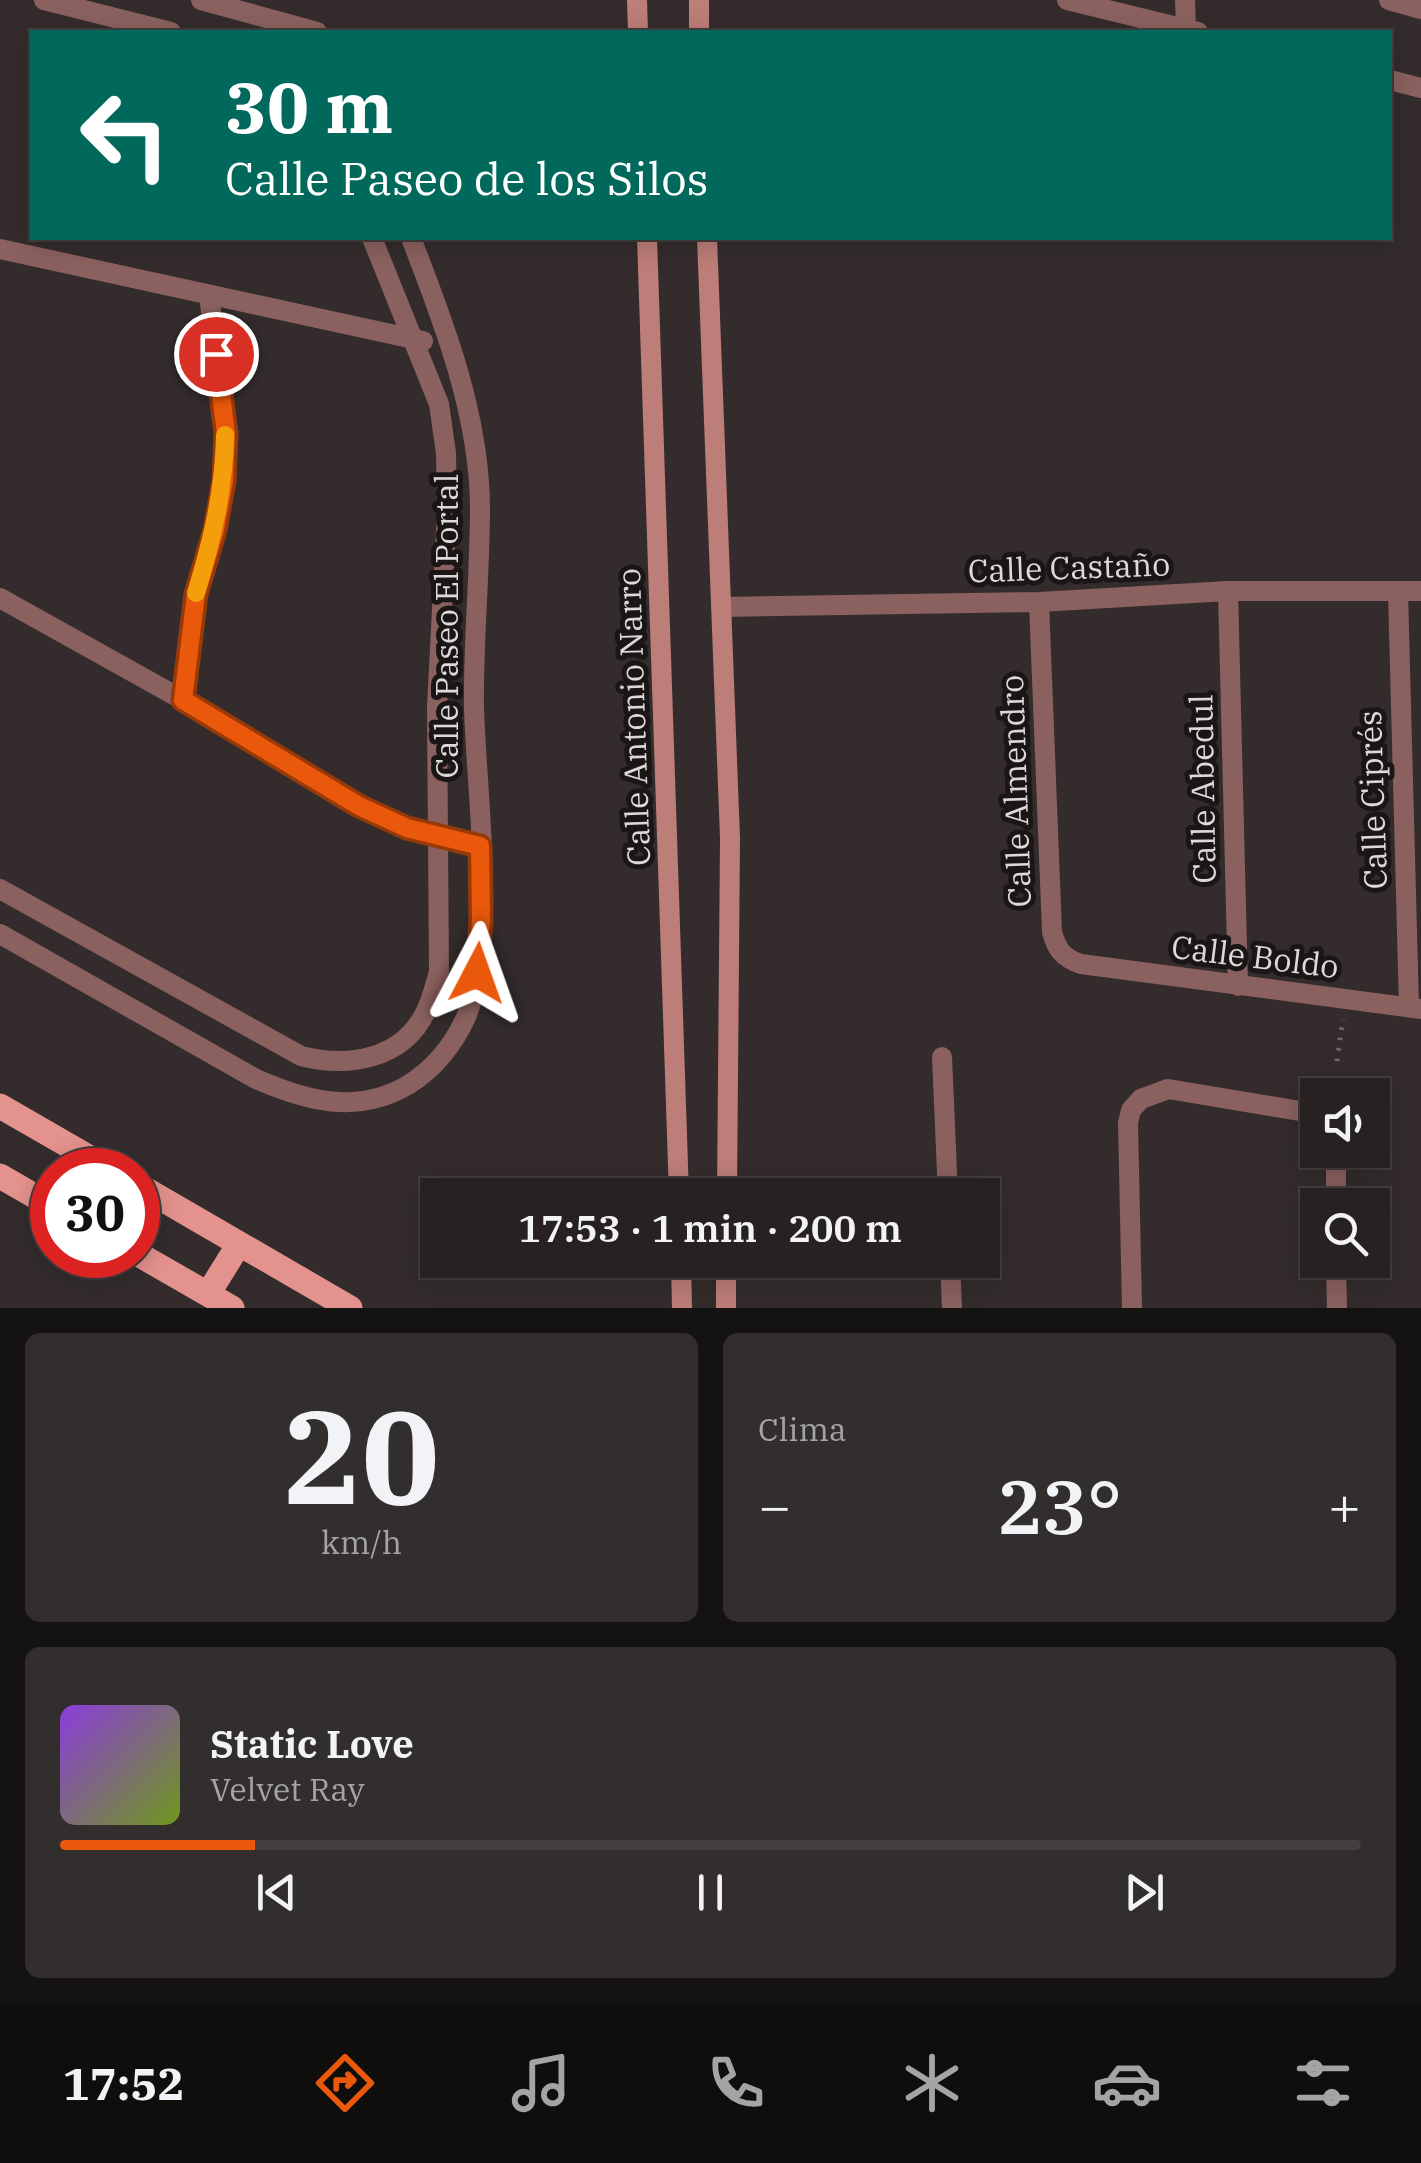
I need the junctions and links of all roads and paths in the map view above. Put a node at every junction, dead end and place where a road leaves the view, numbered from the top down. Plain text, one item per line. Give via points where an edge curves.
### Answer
1 (44, 0) edge
2 (202, 0) edge
3 (637, 0) edge
4 (699, 0) edge
5 (1067, 0) edge
6 (1185, 0) edge
7 (1389, 0) edge
8 (1421, 9) edge
9 (163, 30) edge
10 (310, 30) edge
11 (638, 30) edge
12 (700, 30) edge
13 (1188, 30) edge
14 (1192, 30) edge
15 (1392, 81) edge
16 (1421, 88) edge
17 (373, 240) edge
18 (413, 240) edge
19 (646, 240) edge
20 (707, 240) edge
21 (0, 249) edge
22 (209, 295) junction
23 (415, 339) junction
24 (450, 346) junction
25 (1228, 591) junction
26 (1421, 591) edge
27 (1398, 592) junction
28 (0, 598) edge
29 (1039, 602) junction
30 (720, 607) junction
31 (183, 700) junction
32 (438, 835) junction
33 (480, 846) junction
34 (0, 890) edge
35 (0, 934) edge
36 (1080, 964) joint
37 (439, 972) junction
38 (477, 973) junction
39 (1238, 986) junction
40 (1346, 998) junction
41 (1415, 1008) edge
42 (942, 1057) dead end
43 (1337, 1061) dead end
44 (0, 1106) edge
45 (1300, 1111) edge
46 (73, 1148) edge
47 (0, 1176) edge
48 (678, 1178) edge
49 (727, 1178) edge
50 (947, 1178) edge
51 (30, 1193) edge
52 (160, 1198) edge
53 (239, 1244) junction
54 (160, 1267) edge
55 (681, 1278) edge
56 (726, 1278) edge
57 (951, 1278) edge
58 (1337, 1278) edge
59 (208, 1294) junction
60 (232, 1308) edge
61 (350, 1308) edge
62 (682, 1308) edge
63 (726, 1308) edge
64 (952, 1308) edge
65 (1132, 1308) edge
66 (1338, 1308) edge

1 - 9 street
2 - 10 street
3 - 11 main road
4 - 12 main road
5 - 13 street
6 - 14 street
7 - 8 street
15 - 16 street
17 - 23 street, Calle Paseo El Portal
18 - 24 street, Calle Paseo El Portal
19 - 48 main road, Calle Antonio Narro
20 - 30 main road
21 - 22 street
22 - 23 street
22 - 31 street via 226,434 224,481 196,594
23 - 24 street
23 - 32 street, Calle Paseo El Portal via 440,404 446,453
24 - 33 street, Calle Paseo El Portal via 476,454 480,508 474,705
25 - 27 street, Calle Castaño
25 - 29 street, Calle Castaño
25 - 39 street, Calle Abedul
26 - 27 street, Calle Castaño
27 - 41 street, Calle Ciprés
28 - 31 street
29 - 30 street, Calle Castaño
29 - 36 street, Calle Almendro via 1052,932 1065,958
30 - 49 main road via 730,838
31 - 32 street via 359,806
32 - 33 street
32 - 37 street, Calle Paseo El Portal
33 - 38 street, Calle Paseo El Portal
34 - 37 street, Calle Paseo El Portal via 300,1056 325,1062 350,1063 401,1042 425,1014
35 - 38 street, Calle Paseo El Portal via 256,1079 331,1103 393,1094 422,1077 466,1015
36 - 39 street, Calle Boldo
37 - 38 street
39 - 40 street, Calle Boldo
40 - 41 street, Calle Boldo
40 - 43 path
42 - 50 street
44 - 46 main road
45 - 65 street via 1168,1089 1132,1110
47 - 51 main road
52 - 53 main road
53 - 59 main road
53 - 61 main road
54 - 59 main road
55 - 62 main road
56 - 63 main road
57 - 64 street
58 - 66 street
59 - 60 main road

